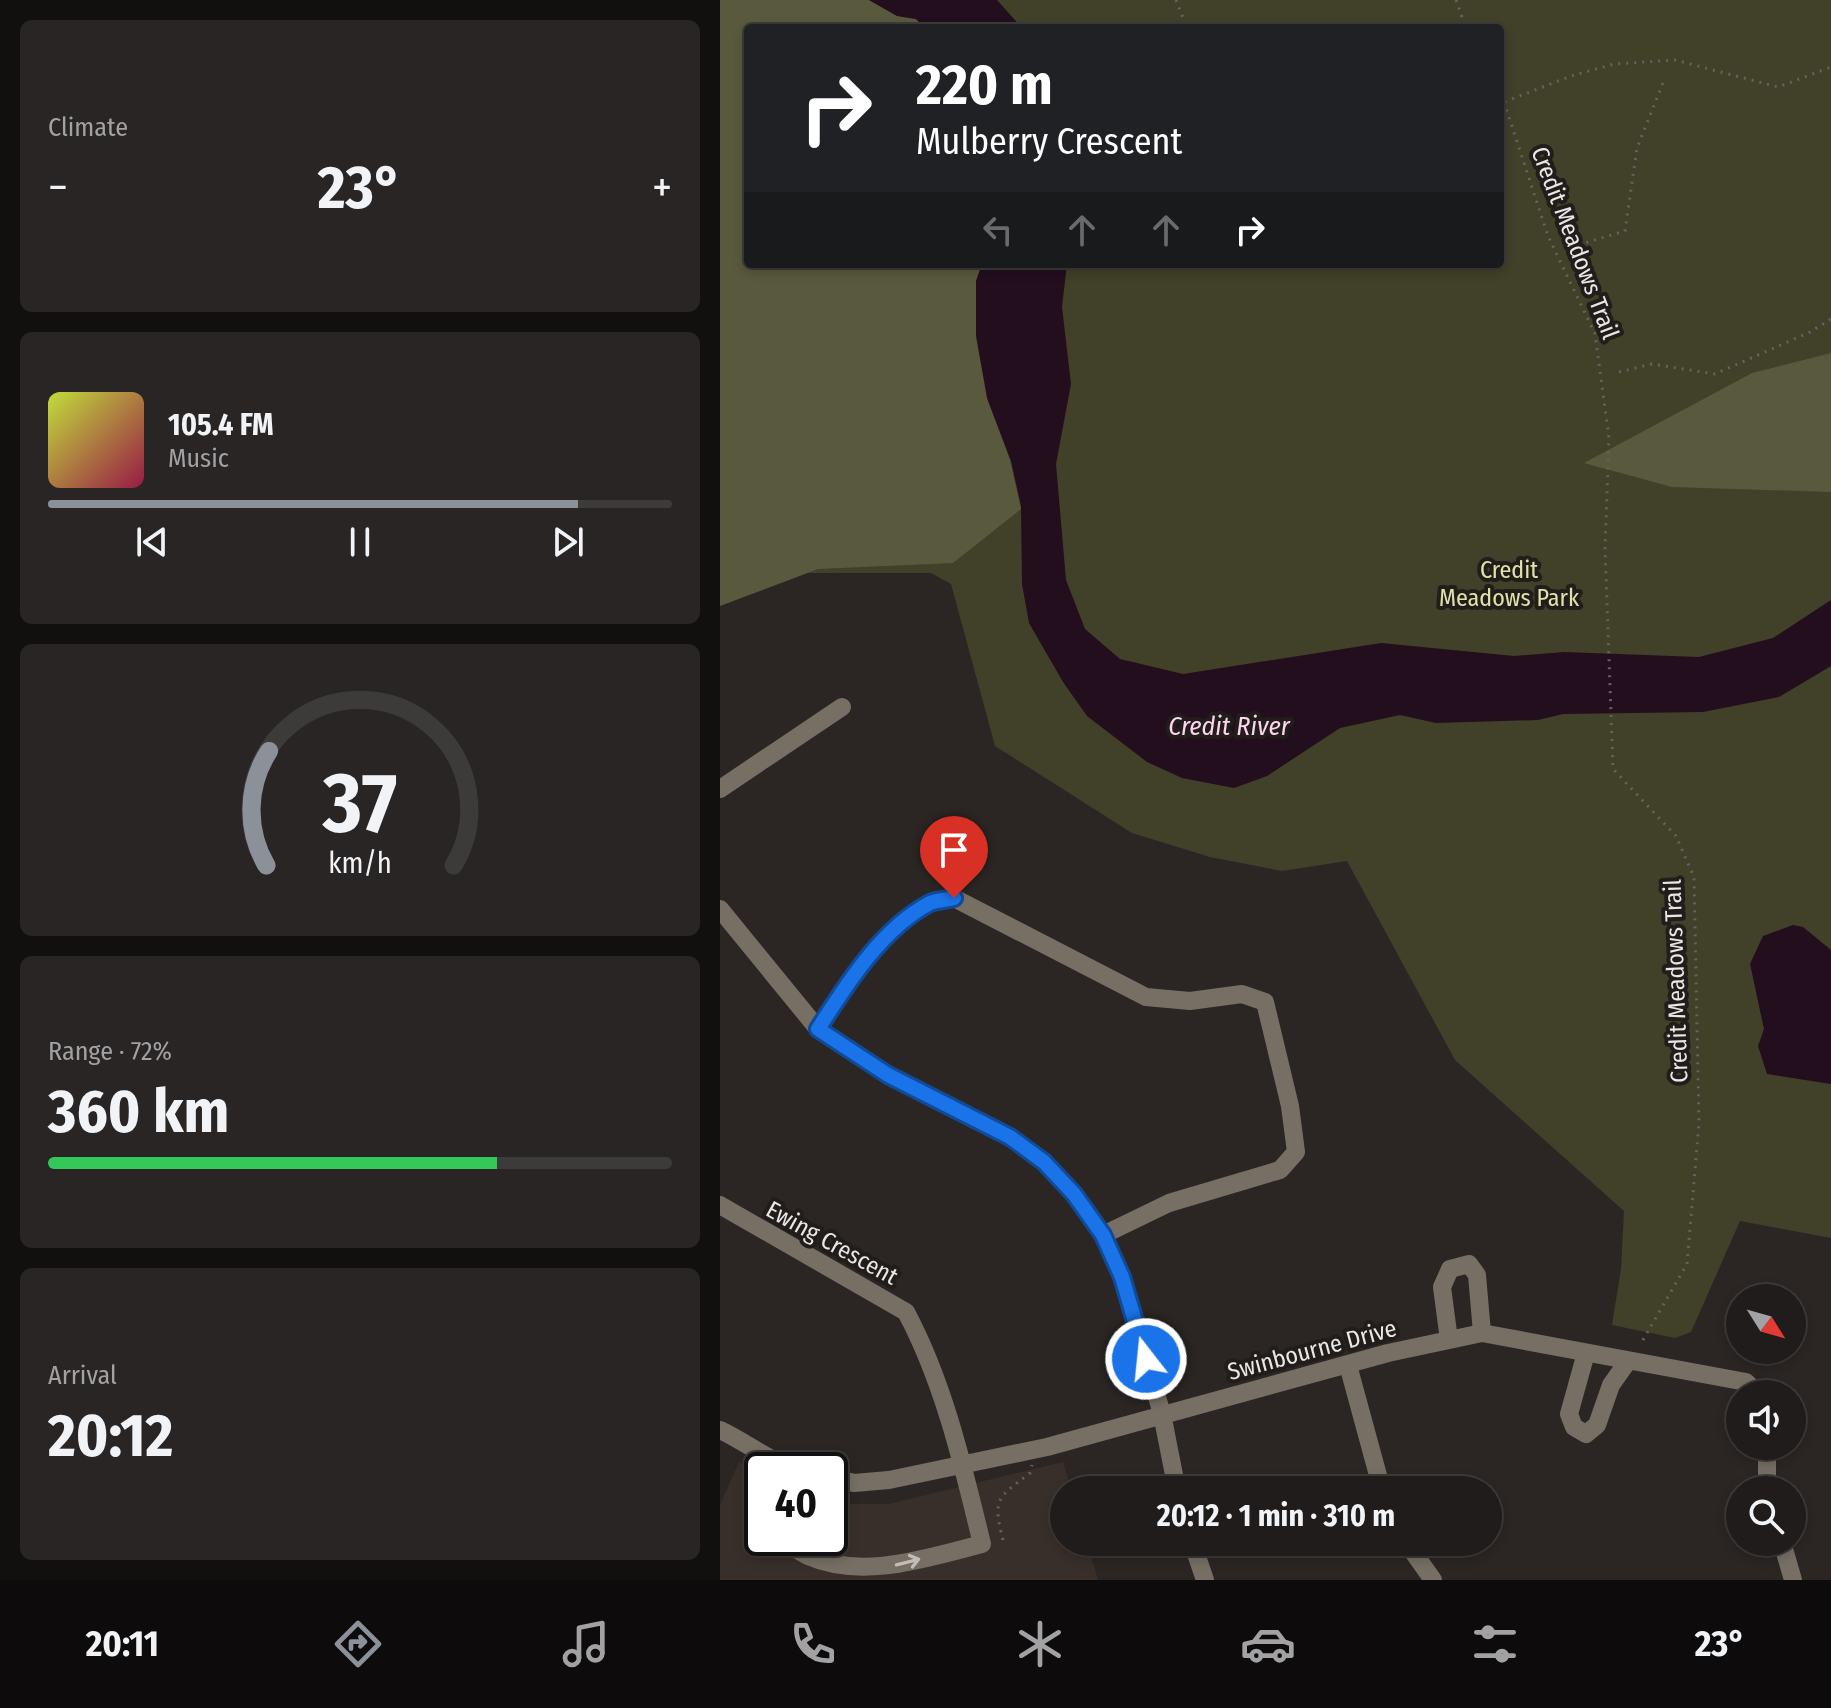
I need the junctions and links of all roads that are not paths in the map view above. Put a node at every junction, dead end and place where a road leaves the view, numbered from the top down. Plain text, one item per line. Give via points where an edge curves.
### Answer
1 (842, 707) dead end
2 (720, 789) edge
3 (720, 909) edge
4 (818, 1029) junction
5 (720, 1205) edge
6 (1103, 1235) junction
7 (1482, 1333) junction
8 (1449, 1340) junction
9 (1586, 1353) junction
10 (1628, 1361) junction
11 (1348, 1365) junction
12 (1735, 1380) edge
13 (1162, 1414) junction
14 (720, 1430) edge
15 (761, 1452) edge
16 (962, 1463) junction
17 (1174, 1476) edge
18 (1378, 1476) edge
19 (848, 1482) edge
20 (809, 1556) edge
21 (1197, 1556) edge
22 (1416, 1556) edge
23 (1786, 1556) edge
24 (1205, 1580) edge
25 (1433, 1580) edge
26 (1793, 1580) edge

1 - 2 street
3 - 4 street
4 - 6 street via 888,1075 1010,1137 1074,1194
4 - 6 street via 877,948 904,921 932,902 954,898 1146,997 1190,1001 1242,994 1265,1002 1296,1152 1280,1170 1169,1203
5 - 16 street, Ewing Crescent via 906,1312
6 - 13 street via 1122,1277
7 - 8 street, Swinbourne Drive
7 - 8 street via 1477,1275 1469,1264 1450,1269 1442,1287
7 - 9 street, Swinbourne Drive
8 - 11 street, Swinbourne Drive
9 - 10 street, Swinbourne Drive
9 - 10 street via 1569,1414 1574,1427 1586,1434 1597,1425 1611,1385
10 - 12 street, Swinbourne Drive
11 - 13 street, Swinbourne Drive
11 - 18 street
13 - 16 street, Swinbourne Drive
13 - 17 street
14 - 15 street
16 - 19 street, Swinbourne Drive via 889,1480
20 -> 16 street, Ewing Crescent via 845,1570 870,1571 982,1544
21 - 24 street
22 - 25 street
23 - 26 street

